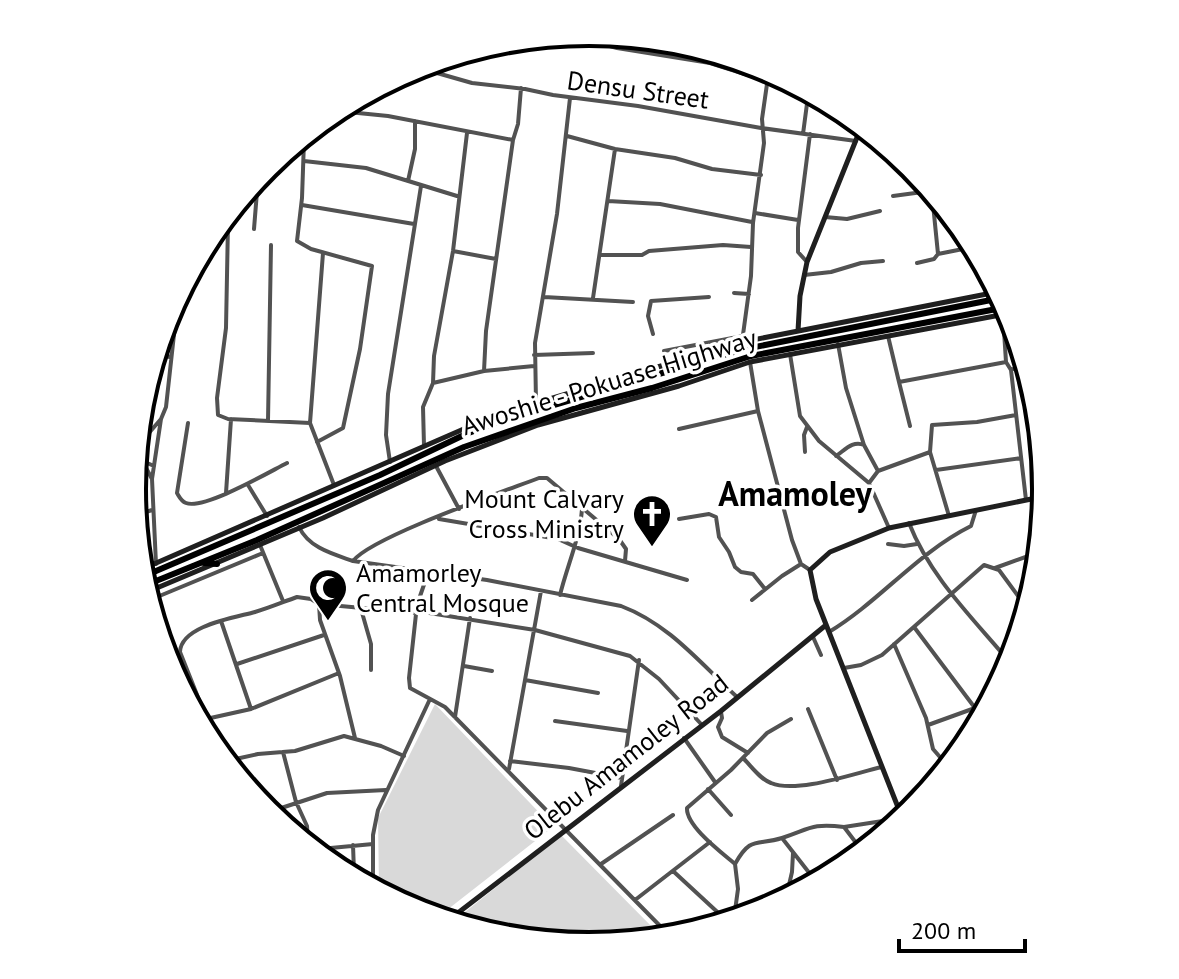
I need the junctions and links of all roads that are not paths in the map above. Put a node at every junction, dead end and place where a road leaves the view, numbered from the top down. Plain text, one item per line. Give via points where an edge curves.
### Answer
1 (627, 48) edge
2 (666, 56) joint
3 (710, 63) joint
4 (723, 67) edge
5 (438, 73) edge
6 (767, 83) edge
7 (521, 88) junction
8 (570, 98) junction
9 (807, 103) edge
10 (355, 113) edge
11 (415, 121) junction
12 (761, 128) junction
13 (467, 133) junction
14 (803, 134) junction
15 (810, 134) junction
16 (567, 136) junction
17 (858, 137) edge
18 (513, 140) junction
19 (856, 141) junction
20 (615, 149) junction
21 (304, 151) edge
22 (304, 161) junction
23 (761, 175) junction
24 (408, 181) junction
25 (421, 186) junction
26 (920, 194) edge
27 (257, 196) edge
28 (458, 196) junction
29 (893, 196) dead end
30 (608, 201) junction
31 (302, 205) junction
32 (933, 210) edge
33 (880, 211) dead end
34 (755, 213) junction
35 (825, 217) junction
36 (798, 220) junction
37 (753, 223) junction
38 (414, 224) junction
39 (254, 229) dead end
40 (228, 234) edge
41 (271, 245) dead end
42 (751, 247) junction
43 (962, 249) edge
44 (453, 251) junction
45 (323, 253) junction
46 (938, 254) junction
47 (600, 255) junction
48 (496, 259) junction
49 (883, 261) dead end
50 (807, 262) junction
51 (917, 263) dead end
52 (804, 275) junction
53 (734, 293) dead end
54 (749, 294) junction
55 (988, 294) edge
56 (544, 297) junction
57 (709, 297) dead end
58 (593, 298) junction
59 (990, 300) edge
60 (633, 302) dead end
61 (994, 310) edge
62 (997, 316) edge
63 (798, 331) junction
64 (887, 333) junction
65 (653, 334) dead end
66 (1004, 334) edge
67 (173, 338) edge
68 (877, 338) joint
69 (743, 339) junction
70 (838, 344) junction
71 (664, 351) dead end
72 (593, 353) dead end
73 (790, 354) junction
74 (534, 355) junction
75 (167, 356) edge
76 (171, 358) junction
77 (750, 362) junction
78 (1006, 362) junction
79 (534, 366) junction
80 (1016, 368) edge
81 (1011, 370) junction
82 (484, 371) junction
83 (899, 382) junction
84 (433, 383) junction
85 (627, 384) junction
86 (631, 393) junction
87 (536, 403) junction
88 (758, 411) junction
89 (1016, 415) junction
90 (161, 419) junction
91 (231, 419) junction
92 (268, 421) junction
93 (188, 423) dead end
94 (310, 423) junction
95 (910, 426) dead end
96 (807, 427) junction
97 (679, 429) dead end
98 (150, 432) edge
99 (317, 442) junction
100 (864, 445) junction
101 (424, 446) junction
102 (805, 452) dead end
103 (930, 452) junction
104 (836, 456) junction
105 (1021, 458) junction
106 (390, 462) junction
107 (287, 463) dead end
108 (147, 465) edge
109 (155, 466) junction
110 (436, 466) junction
111 (147, 469) edge
112 (936, 470) junction
113 (878, 471) junction
114 (152, 479) junction
115 (869, 483) junction
116 (248, 485) junction
117 (335, 487) junction
118 (226, 493) junction
119 (1030, 499) junction
120 (1032, 507) edge
121 (459, 509) junction
122 (582, 509) junction
123 (152, 510) junction
124 (976, 510) junction
125 (147, 512) edge
126 (267, 516) junction
127 (949, 516) junction
128 (437, 519) junction
129 (679, 519) dead end
130 (909, 523) junction
131 (299, 527) junction
132 (889, 528) junction
133 (888, 544) dead end
134 (917, 544) junction
135 (260, 545) junction
136 (574, 546) junction
137 (263, 553) junction
138 (923, 555) junction
139 (1027, 556) edge
140 (353, 561) junction
141 (625, 561) junction
142 (200, 563) junction
143 (156, 564) junction
144 (217, 564) junction
145 (801, 564) junction
146 (153, 565) edge
147 (995, 568) junction
148 (810, 570) junction
149 (154, 572) edge
150 (428, 573) junction
151 (687, 580) dead end
152 (156, 581) edge
153 (158, 589) edge
154 (765, 589) junction
155 (541, 591) junction
156 (560, 595) junction
157 (952, 595) junction
158 (159, 596) edge
159 (1019, 598) edge
160 (752, 600) dead end
161 (283, 601) junction
162 (319, 604) junction
163 (361, 609) junction
164 (416, 612) junction
165 (470, 618) junction
166 (221, 621) junction
167 (914, 627) junction
168 (827, 628) junction
169 (535, 630) junction
170 (324, 635) junction
171 (813, 637) junction
172 (894, 644) junction
173 (1001, 653) edge
174 (821, 655) dead end
175 (639, 660) junction
176 (237, 664) junction
177 (464, 666) junction
178 (844, 668) junction
179 (371, 670) dead end
180 (492, 671) dead end
181 (339, 673) junction
182 (525, 680) junction
183 (598, 693) dead end
184 (197, 695) edge
185 (737, 697) junction
186 (430, 699) junction
187 (975, 708) joint
188 (251, 709) junction
189 (808, 709) dead end
190 (721, 711) junction
191 (455, 717) junction
192 (210, 718) edge
193 (791, 719) dead end
194 (555, 721) dead end
195 (702, 725) junction
196 (928, 725) junction
197 (627, 731) junction
198 (355, 738) junction
199 (684, 738) junction
200 (283, 752) junction
201 (748, 753) junction
202 (404, 756) junction
203 (743, 758) junction
204 (238, 759) edge
205 (940, 760) edge
206 (510, 761) junction
207 (882, 767) junction
208 (509, 771) junction
209 (622, 778) junction
210 (837, 780) junction
211 (715, 782) junction
212 (621, 786) junction
213 (708, 789) junction
214 (386, 790) junction
215 (296, 802) junction
216 (898, 807) edge
217 (281, 808) edge
218 (673, 815) dead end
219 (731, 815) dead end
220 (883, 822) edge
221 (844, 827) junction
222 (565, 829) junction
223 (306, 830) edge
224 (782, 838) junction
225 (710, 842) junction
226 (856, 843) edge
227 (373, 844) junction
228 (353, 845) junction
229 (329, 848) edge
230 (793, 852) junction
231 (601, 864) junction
232 (735, 864) junction
233 (354, 865) edge
234 (673, 871) junction
235 (810, 874) edge
236 (373, 877) edge
237 (789, 886) edge
238 (635, 900) junction
239 (735, 908) edge
240 (458, 913) edge
241 (719, 913) edge
242 (661, 927) edge

1 - 2 street
2 - 3 street
3 - 4 street
5 - 7 street, Densu Street
6 - 12 street
7 - 8 street, Densu Street
7 - 18 street
8 - 12 street, Densu Street
8 - 16 street
9 - 14 street
10 - 11 street
11 - 13 street
11 - 24 street
12 - 14 street, Densu Street
12 - 23 street
13 - 18 street
13 - 28 street
14 - 15 street, Densu Street
15 - 19 street, Densu Street
15 - 36 street
16 - 20 street
16 - 56 street
17 - 19 street
18 - 48 street
19 - 35 street
20 - 23 street
20 - 30 street
21 - 22 street
22 - 24 street via 366,168
22 - 31 street
23 - 34 street
24 - 25 street
25 - 28 street
25 - 38 street
26 - 29 street
27 - 39 street
28 - 44 street
30 - 37 street via 660,204
30 - 47 street
31 - 38 street
31 - 45 street via 297,241
32 - 46 street
33 - 35 street via 847,219
34 - 36 street
34 - 37 street
35 - 50 street
36 - 50 street via 798,252
37 - 42 street
38 - 106 street via 388,394
40 - 91 street via 226,328 216,405 220,417
41 - 92 street
42 - 47 street
42 - 54 street
43 - 46 street
44 - 48 street
44 - 84 street
45 - 94 street
45 - 99 street via 372,269 343,428
46 - 51 street
47 - 58 street
48 - 82 street
49 - 52 street
50 - 52 street
52 - 63 street
53 - 54 street
54 - 69 street
55 - 63 street
56 - 58 street
56 - 74 street
57 - 65 street via 651,301
58 - 60 street
59 - 85 main road, Awoshie - Pokuase Highway via 740,350
61 - 64 main road, Awoshie - Pokuase Highway
62 - 64 street
63 - 69 street
64 - 68 main road
64 - 83 street
64 - 86 main road, Awoshie - Pokuase Highway via 742,358
66 - 78 street
67 - 76 street
68 - 70 street
69 - 71 street
69 - 87 street
70 - 73 street
70 - 100 street
72 - 74 street
73 - 77 street
73 - 96 street via 797,406
74 - 79 street
75 - 76 street
76 - 90 street
77 - 88 street
77 - 110 street via 538,425
78 - 81 street
78 - 83 street
79 - 82 street
79 - 87 street
80 - 81 street
81 - 89 street
82 - 84 street
83 - 95 street
84 - 101 street via 423,407
85 - 86 main road
85 - 149 main road, Awoshie - Pokuase Highway via 466,434
86 - 142 main road, Awoshie - Pokuase Highway via 464,447
87 - 101 street
88 - 97 street
88 - 145 street
89 - 103 street via 932,425
89 - 105 street
90 - 98 street
90 - 109 street
91 - 92 street
91 - 118 street
92 - 94 street
93 - 118 street via 177,493 190,504
94 - 99 street
96 - 102 street
96 - 104 street
99 - 117 street
100 - 104 street via 851,445
100 - 113 street
101 - 106 street
103 - 112 street
103 - 113 street
104 - 115 street
105 - 112 street
105 - 119 street
106 - 117 street
107 - 116 street
108 - 109 street
109 - 114 street
110 - 121 street
110 - 131 street
111 - 114 street
112 - 127 street
113 - 115 street
114 - 123 street
115 - 132 street
116 - 118 street
116 - 126 street
117 - 126 street
119 - 120 street
119 - 124 street
121 - 122 street via 539,478 547,478
121 - 128 street
122 - 136 street
122 - 141 street via 624,545
123 - 125 street
123 - 143 street
124 - 127 street
124 - 138 street via 971,526
126 - 143 street
127 - 130 street
128 - 136 street
128 - 140 street via 369,548
129 - 154 street via 716,517 719,537 735,567 753,574
130 - 132 street
130 - 134 street
131 - 135 street
131 - 140 street via 310,542
132 - 148 street via 844,544
133 - 134 street
134 - 138 street
135 - 137 street
135 - 144 street
136 - 141 street
136 - 156 street
137 - 158 street
137 - 161 street
138 - 157 street
138 - 168 street via 867,607
139 - 147 street
140 - 150 street
141 - 151 street
142 - 144 main road
142 - 152 main road, Awoshie - Pokuase Highway
143 - 146 street
144 - 153 street
145 - 148 street
145 - 154 street
147 - 157 street via 981,567
147 - 159 street
148 - 168 street
150 - 155 street
150 - 164 street
154 - 160 street
155 - 156 street
155 - 169 street
156 - 185 street via 621,606 651,620
157 - 167 street
157 - 173 street
161 - 162 street via 302,597
161 - 166 street
162 - 163 street
162 - 170 street
163 - 164 street
163 - 179 street via 371,644
164 - 165 street
164 - 186 street via 409,686
165 - 169 street
165 - 177 street
166 - 176 street
166 - 184 street via 185,638 179,649
167 - 172 street
167 - 187 street
168 - 171 street, Olebu Amamoley Road
168 - 178 street
169 - 175 street
169 - 182 street
170 - 176 street
170 - 181 street
171 - 174 street
171 - 185 street, Olebu Amamoley Road
172 - 178 street via 873,660
172 - 196 street
175 - 195 street
175 - 197 street
176 - 188 street
177 - 180 street
177 - 191 street
178 - 207 street
181 - 188 street
181 - 198 street
182 - 183 street
182 - 206 street
185 - 190 street, Olebu Amamoley Road
186 - 191 street
186 - 202 street
187 - 196 street
188 - 192 street
189 - 210 street
190 - 195 street, Olebu Amamoley Road
190 - 201 street via 722,737
191 - 208 street
193 - 201 street
194 - 197 street
195 - 199 street, Olebu Amamoley Road
196 - 205 street
197 - 209 street
198 - 200 street via 334,738
198 - 202 street
199 - 211 street
199 - 212 street, Olebu Amamoley Road
200 - 204 street
200 - 215 street
201 - 203 street
202 - 214 street
203 - 210 street via 774,784
203 - 211 street
206 - 208 street
206 - 209 street
207 - 210 street
207 - 216 street
208 - 222 street
209 - 212 street
211 - 213 street
212 - 222 street, Olebu Amamoley Road
213 - 219 street
213 - 225 street via 686,814
214 - 215 street via 327,793
214 - 227 street
215 - 217 street
215 - 223 street
218 - 231 street
220 - 221 street
221 - 224 street via 815,825
221 - 226 street
222 - 231 street
222 - 240 street, Olebu Amamoley Road
224 - 230 street
224 - 232 street via 750,844
225 - 232 street
225 - 234 street
227 - 228 street
227 - 236 street
228 - 229 street
228 - 233 street
230 - 235 street
230 - 237 street
231 - 238 street
232 - 239 street
234 - 238 street
234 - 241 street
238 - 242 street

